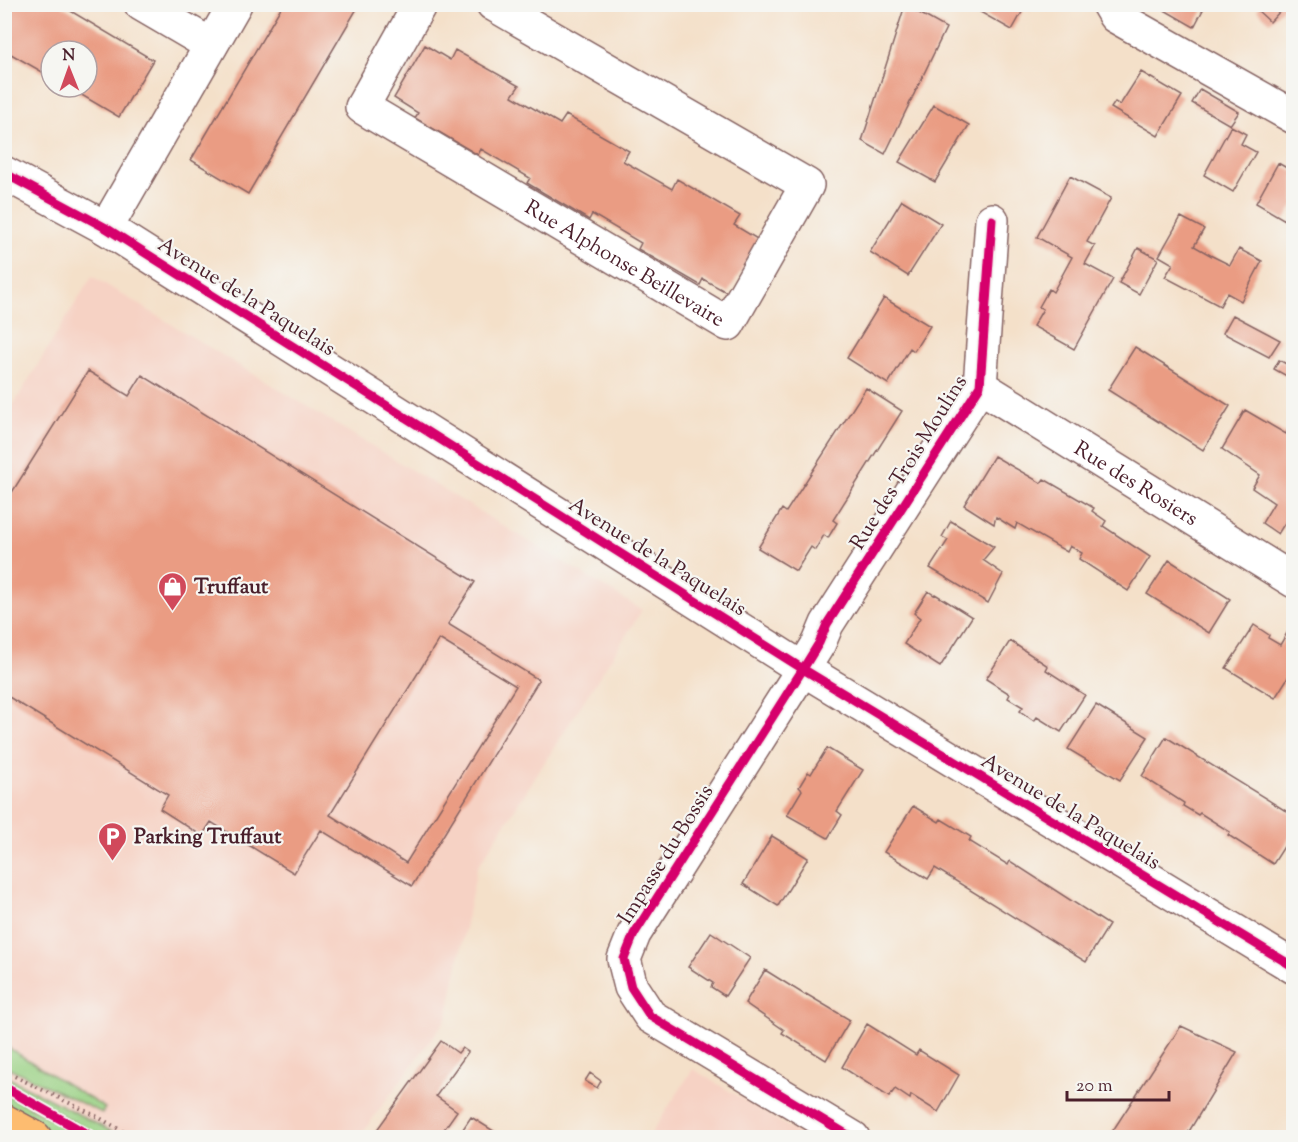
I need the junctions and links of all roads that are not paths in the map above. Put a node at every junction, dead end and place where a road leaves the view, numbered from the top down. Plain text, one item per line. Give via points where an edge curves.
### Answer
1 (141, 4) edge
2 (235, 4) edge
3 (420, 4) edge
4 (493, 4) edge
5 (1108, 5) edge
6 (211, 45) junction
7 (1293, 117) edge
8 (4, 173) edge
9 (992, 220) dead end
10 (106, 228) junction
11 (980, 386) junction
12 (1293, 581) edge
13 (803, 669) junction
14 (1293, 967) edge
15 (4, 1121) edge
16 (35, 1137) edge
17 (853, 1137) edge

1 - 6 street
2 - 6 street
3 - 4 street, Rue Alphonse Beillevaire via 362,107 728,324 807,185
5 - 7 street via 1114,16
6 - 10 street
8 - 10 street, Avenue de la Paquelais
9 - 11 street, Rue des Trois Moulins
10 - 13 street, Avenue de la Paquelais
11 - 12 street, Rue des Rosiers
11 - 13 street, Rue des Trois Moulins via 827,624
13 - 14 street, Avenue de la Paquelais
13 - 17 street, Impasse du Bossis via 634,934 624,959 631,987 650,1016
15 - 16 main road

